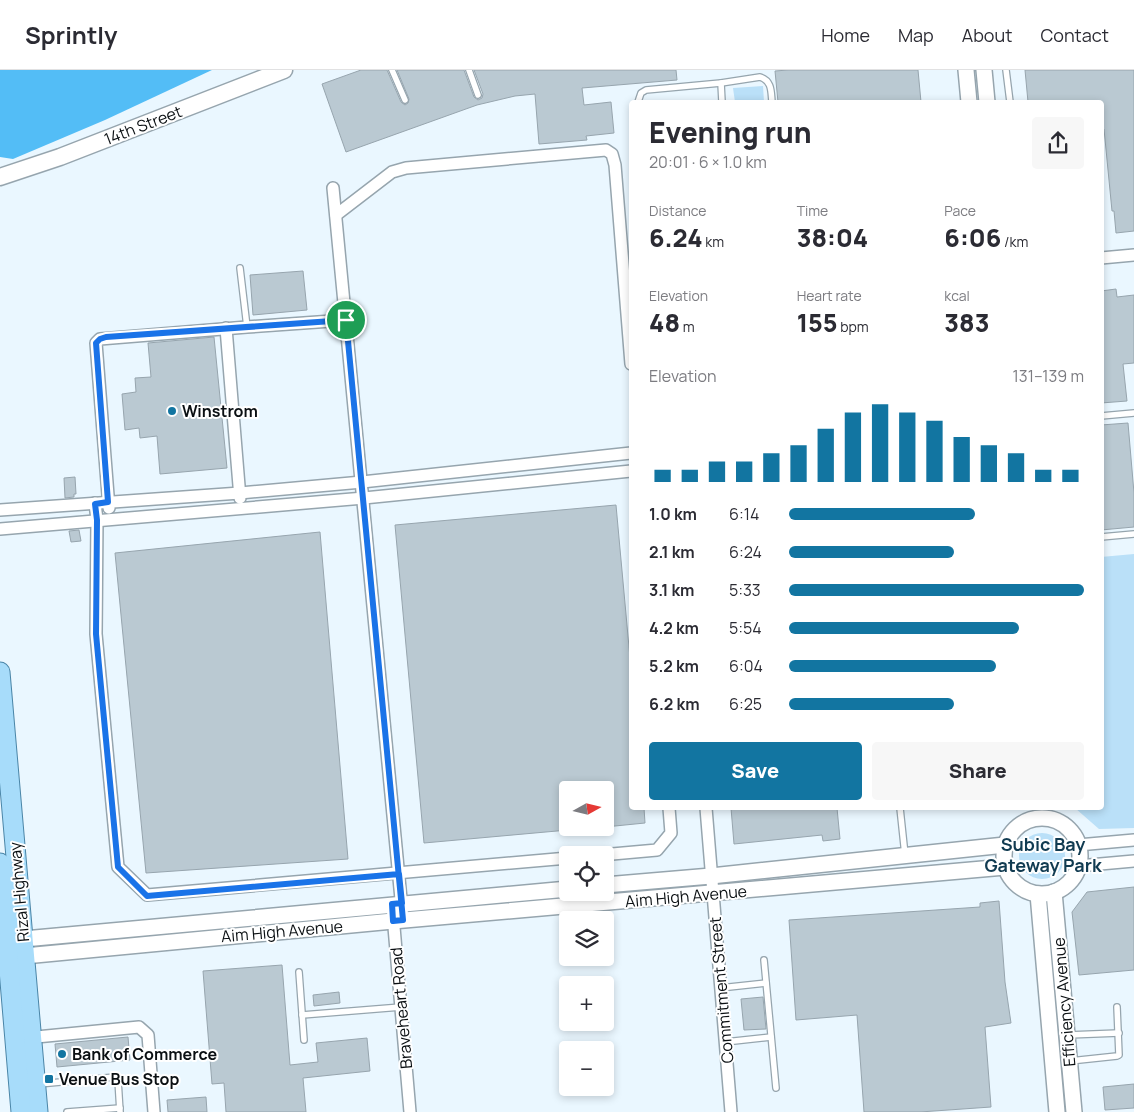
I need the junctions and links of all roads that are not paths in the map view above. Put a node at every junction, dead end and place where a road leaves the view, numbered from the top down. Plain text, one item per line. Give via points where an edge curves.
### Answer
1 (284, 70) edge
2 (392, 70) edge
3 (469, 70) edge
4 (966, 70) edge
5 (984, 70) edge
6 (1006, 70) edge
7 (721, 83) junction
8 (478, 95) dead end
9 (405, 100) dead end
10 (639, 100) edge
11 (722, 100) edge
12 (772, 100) edge
13 (969, 100) edge
14 (987, 100) edge
15 (1010, 100) edge
16 (0, 177) edge
17 (334, 188) dead end
18 (336, 215) junction
19 (1134, 255) edge
20 (1104, 258) edge
21 (240, 268) dead end
22 (346, 320) junction
23 (247, 326) junction
24 (226, 328) junction
25 (629, 339) edge
26 (1134, 412) edge
27 (1104, 416) edge
28 (629, 453) edge
29 (629, 471) edge
30 (362, 482) junction
31 (240, 493) junction
32 (364, 498) junction
33 (108, 502) junction
34 (95, 504) junction
35 (41, 507) junction
36 (241, 509) junction
37 (0, 510) edge
38 (110, 519) junction
39 (97, 520) junction
40 (42, 526) junction
41 (0, 529) edge
42 (1134, 534) edge
43 (1104, 537) edge
44 (0, 672) edge
45 (669, 810) edge
46 (706, 810) edge
47 (900, 810) edge
48 (1033, 813) edge
49 (1051, 813) edge
50 (1134, 840) edge
51 (1078, 845) junction
52 (1005, 846) junction
53 (614, 854) edge
54 (905, 856) junction
55 (559, 859) edge
56 (1134, 860) edge
57 (0, 863) edge
58 (1078, 866) junction
59 (1005, 867) junction
60 (399, 874) junction
61 (712, 876) junction
62 (614, 884) edge
63 (559, 890) edge
64 (1054, 892) junction
65 (713, 894) junction
66 (1038, 894) junction
67 (397, 904) junction
68 (398, 920) junction
69 (15, 948) junction
70 (764, 960) dead end
71 (298, 972) dead end
72 (766, 983) junction
73 (720, 988) junction
74 (401, 1007) junction
75 (1117, 1007) dead end
76 (302, 1015) junction
77 (1119, 1033) junction
78 (1067, 1035) junction
79 (771, 1037) junction
80 (23, 1038) junction
81 (304, 1040) dead end
82 (725, 1042) junction
83 (1070, 1061) junction
84 (35, 1085) junction
85 (776, 1088) dead end
86 (120, 1110) edge
87 (21, 1112) edge
88 (38, 1112) edge
89 (68, 1112) edge
90 (154, 1112) edge
91 (410, 1112) edge
92 (731, 1112) edge
93 (1057, 1112) edge
94 (1074, 1112) edge

1 - 16 main road, 14th Street
2 - 9 lane
3 - 8 lane
4 - 13 street
5 - 14 street
6 - 15 lane
7 - 10 lane via 646,90
7 - 11 lane
7 - 12 lane via 760,77 766,79 770,84
17 - 18 street, Braveheart Road
18 - 22 street, Braveheart Road
18 - 25 street via 392,172 406,168 606,150 612,154 615,164
19 - 20 street
21 - 23 lane
22 - 23 street
22 - 30 street, Braveheart Road
23 - 24 street
24 - 31 street
24 - 33 street via 106,337 96,343
26 - 27 lane
28 - 30 street
29 - 32 street
30 - 31 street
30 - 32 street, Braveheart Road
31 - 33 street
31 - 36 street
32 - 36 street
32 - 60 street, Braveheart Road
33 - 34 street
33 - 38 street
34 - 35 street
34 - 39 street
35 - 37 street
35 - 40 street
36 - 38 street
38 - 39 street
39 - 40 street
39 - 60 street via 96,634 118,867 147,896
40 - 41 street
42 - 43 lane
44 - 69 main road, Rizal Highway
45 - 53 street via 671,833 657,850
46 - 61 street, Commitment Street
47 - 54 lane
48 - 49 street
48 - 52 street via 1019,825
49 - 51 street via 1071,832
50 - 51 street
51 - 58 street
52 - 54 street, Aim High Avenue
52 - 59 street
54 - 61 street, Aim High Avenue
55 - 60 street
56 - 58 street
57 - 69 main road, Rizal Highway
58 - 64 street via 1067,885
59 - 65 street, Aim High Avenue
59 - 66 street via 1014,882
60 - 67 street, Braveheart Road
61 - 62 street, Aim High Avenue
61 - 65 street, Commitment Street
63 - 67 street, Aim High Avenue
64 - 66 street
64 - 78 street, Efficiency Avenue
65 - 68 street, Aim High Avenue
65 - 73 street, Commitment Street
66 - 93 street, Efficiency Avenue
67 - 68 street, Braveheart Road
67 - 69 street, Aim High Avenue
68 - 69 street, Aim High Avenue
68 - 74 street, Braveheart Road
69 - 80 main road, Rizal Highway
70 - 72 lane
71 - 76 lane
72 - 73 lane
72 - 79 lane
73 - 82 street, Commitment Street
74 - 76 lane
74 - 91 street, Braveheart Road
75 - 77 lane
76 - 81 lane
77 - 78 lane
77 - 83 lane via 1120,1052 1117,1056
78 - 83 street, Efficiency Avenue
79 - 82 lane
79 - 85 lane
80 - 84 main road, Rizal Highway
80 - 87 main road, Rizal Highway
80 - 90 street via 139,1027 148,1035
82 - 92 street, Commitment Street
83 - 94 street, Efficiency Avenue
84 - 86 lane via 115,1077 118,1080
84 - 88 main road, Rizal Highway
86 - 89 lane

